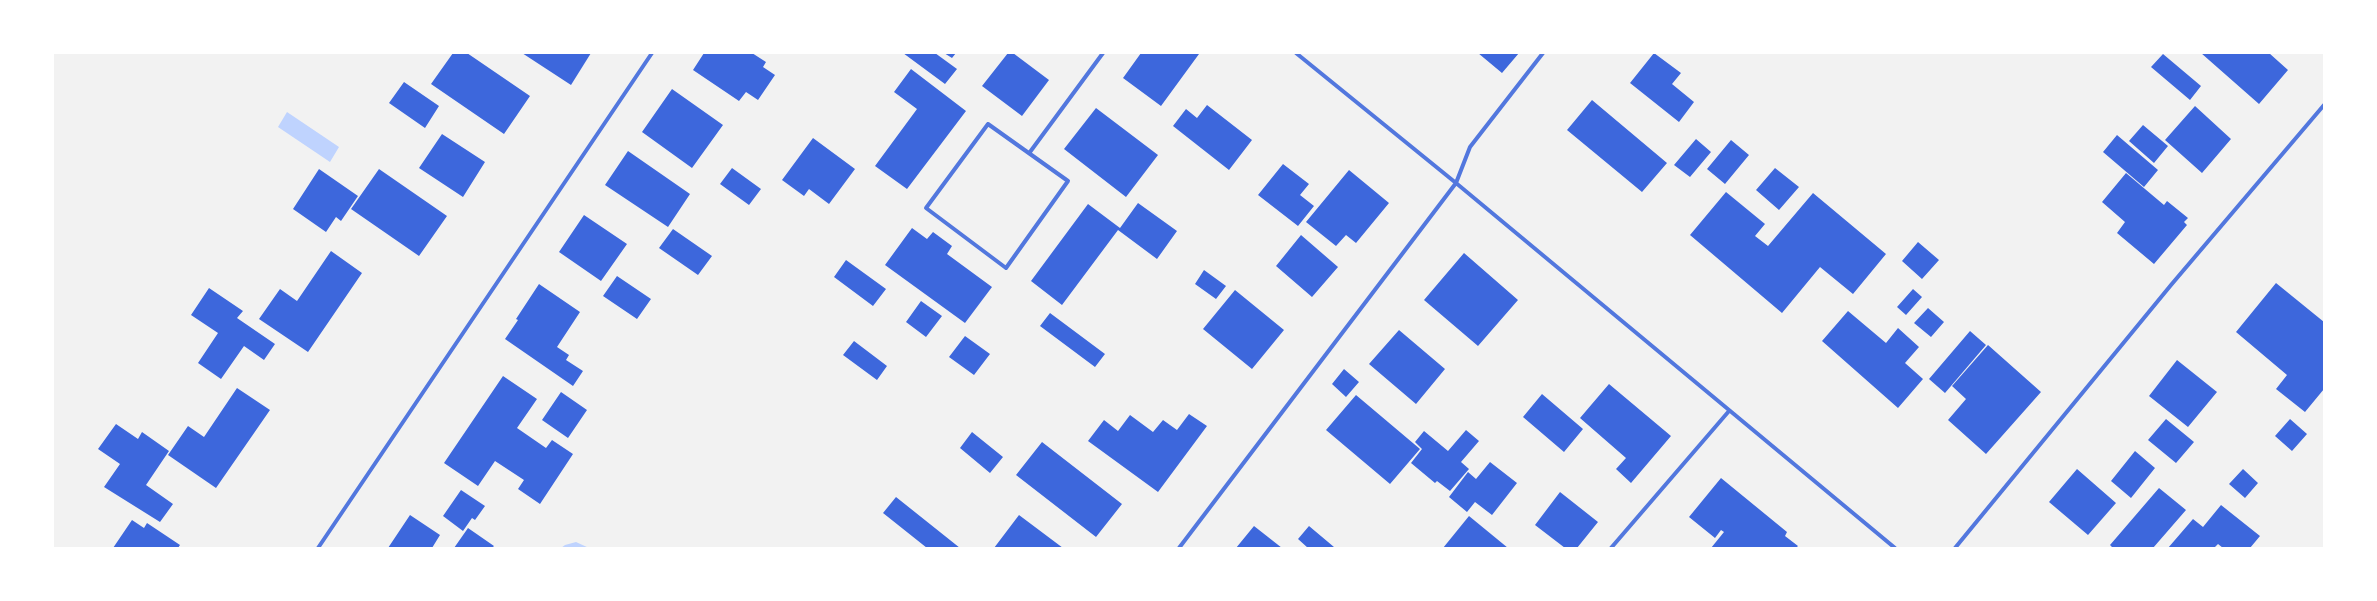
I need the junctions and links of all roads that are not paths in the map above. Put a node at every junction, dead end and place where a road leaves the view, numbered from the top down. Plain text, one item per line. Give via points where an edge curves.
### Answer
1 (652, 53) edge
2 (1103, 53) edge
3 (1296, 53) edge
4 (1544, 53) edge
5 (2324, 105) edge
6 (1030, 152) junction
7 (1456, 183) junction
8 (1729, 411) junction
9 (318, 548) edge
10 (1179, 548) edge
11 (1611, 548) edge
12 (1895, 548) edge
13 (1955, 548) edge

1 - 9 street
2 - 6 street
3 - 7 street
4 - 7 street via 1470,147
5 - 13 street via 2170,285
6 - 6 street via 988,124 926,208 1006,268 1068,181
7 - 8 street
7 - 10 street
8 - 11 street
8 - 12 street

